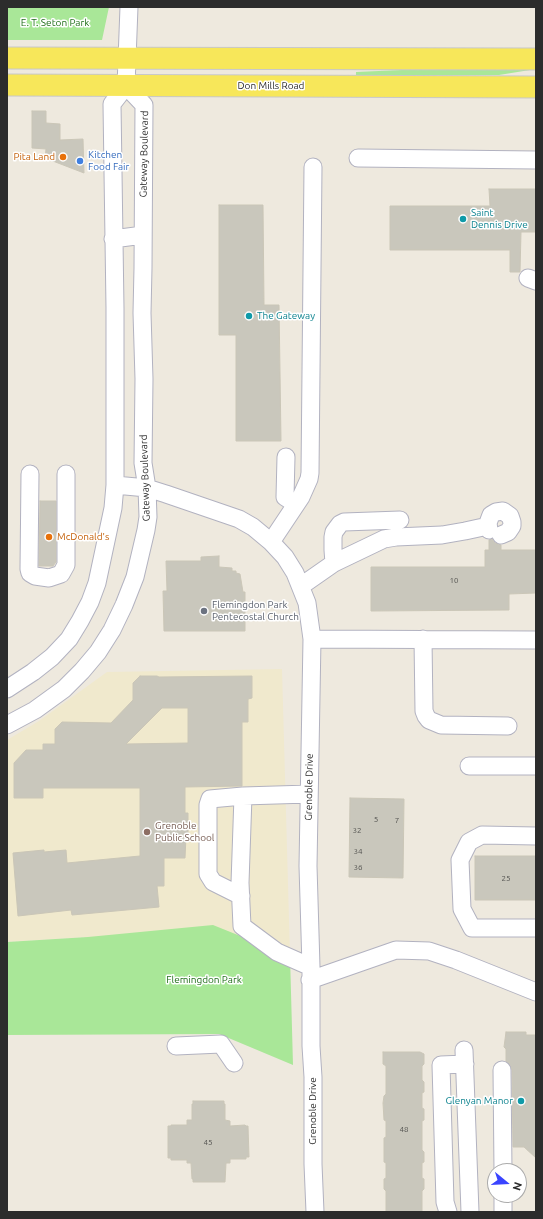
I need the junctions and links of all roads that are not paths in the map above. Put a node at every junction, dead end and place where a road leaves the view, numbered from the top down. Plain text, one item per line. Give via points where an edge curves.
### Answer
1 (129, 7) edge
2 (7, 58) edge
3 (127, 58) junction
4 (536, 59) edge
5 (7, 85) edge
6 (126, 86) junction
7 (536, 88) edge
8 (358, 158) dead end
9 (536, 160) edge
10 (313, 167) dead end
11 (143, 235) junction
12 (113, 239) junction
13 (286, 457) dead end
14 (30, 474) dead end
15 (66, 474) dead end
16 (115, 485) junction
17 (147, 488) junction
18 (296, 504) junction
19 (400, 520) dead end
20 (493, 530) dead end
21 (272, 542) junction
22 (334, 563) junction
23 (301, 586) junction
24 (312, 639) junction
25 (423, 640) junction
26 (536, 640) edge
27 (7, 689) edge
28 (7, 725) edge
29 (508, 726) dead end
30 (469, 766) dead end
31 (536, 766) edge
32 (309, 794) junction
33 (243, 796) junction
34 (536, 836) edge
35 (241, 896) junction
36 (536, 928) edge
37 (310, 973) junction
38 (536, 992) edge
39 (176, 1046) dead end
40 (234, 1063) dead end
41 (502, 1070) dead end
42 (503, 1163) edge
43 (315, 1212) edge
44 (448, 1212) edge
45 (470, 1212) edge

1 - 3 street
2 - 3 main road
3 - 4 main road
3 - 6 street
5 - 6 main road, Don Mills Road
6 - 7 main road, Don Mills Road
6 - 11 street, Gateway Boulevard via 144,105
6 - 12 street via 112,104
8 - 9 street
10 - 18 street via 310,473
11 - 12 street
11 - 17 street, Gateway Boulevard via 143,462
12 - 16 street
13 - 18 street via 285,497
14 - 15 street via 29,569 35,576 48,578 61,574 66,565
16 - 17 street, Grenoble Drive
16 - 27 street via 114,508 102,563 84,615 52,657
17 - 21 street, Grenoble Drive via 239,519 253,526
17 - 28 street, Gateway Boulevard via 148,517 143,548 135,577 112,630 98,652 64,688 35,710
18 - 21 street
19 - 22 street via 340,524 333,537
20 - 22 street via 384,539
21 - 23 street, Grenoble Drive via 296,573
22 - 23 street
23 - 24 street, Grenoble Drive via 307,603
24 - 25 street
24 - 32 street, Grenoble Drive
25 - 26 street
25 - 29 street via 424,711 429,720 441,725
30 - 31 street
32 - 33 street
32 - 37 street, Grenoble Drive
33 - 35 street
33 - 35 street via 210,798 208,805 208,874 213,882
34 - 36 street via 482,835 469,842 460,860 462,909 472,928
35 - 37 street via 242,926
37 - 38 street via 396,950 429,951
37 - 43 street, Grenoble Drive
39 - 40 street via 221,1044
41 - 42 street
44 - 45 street via 445,1202 440,1065 464,1057

